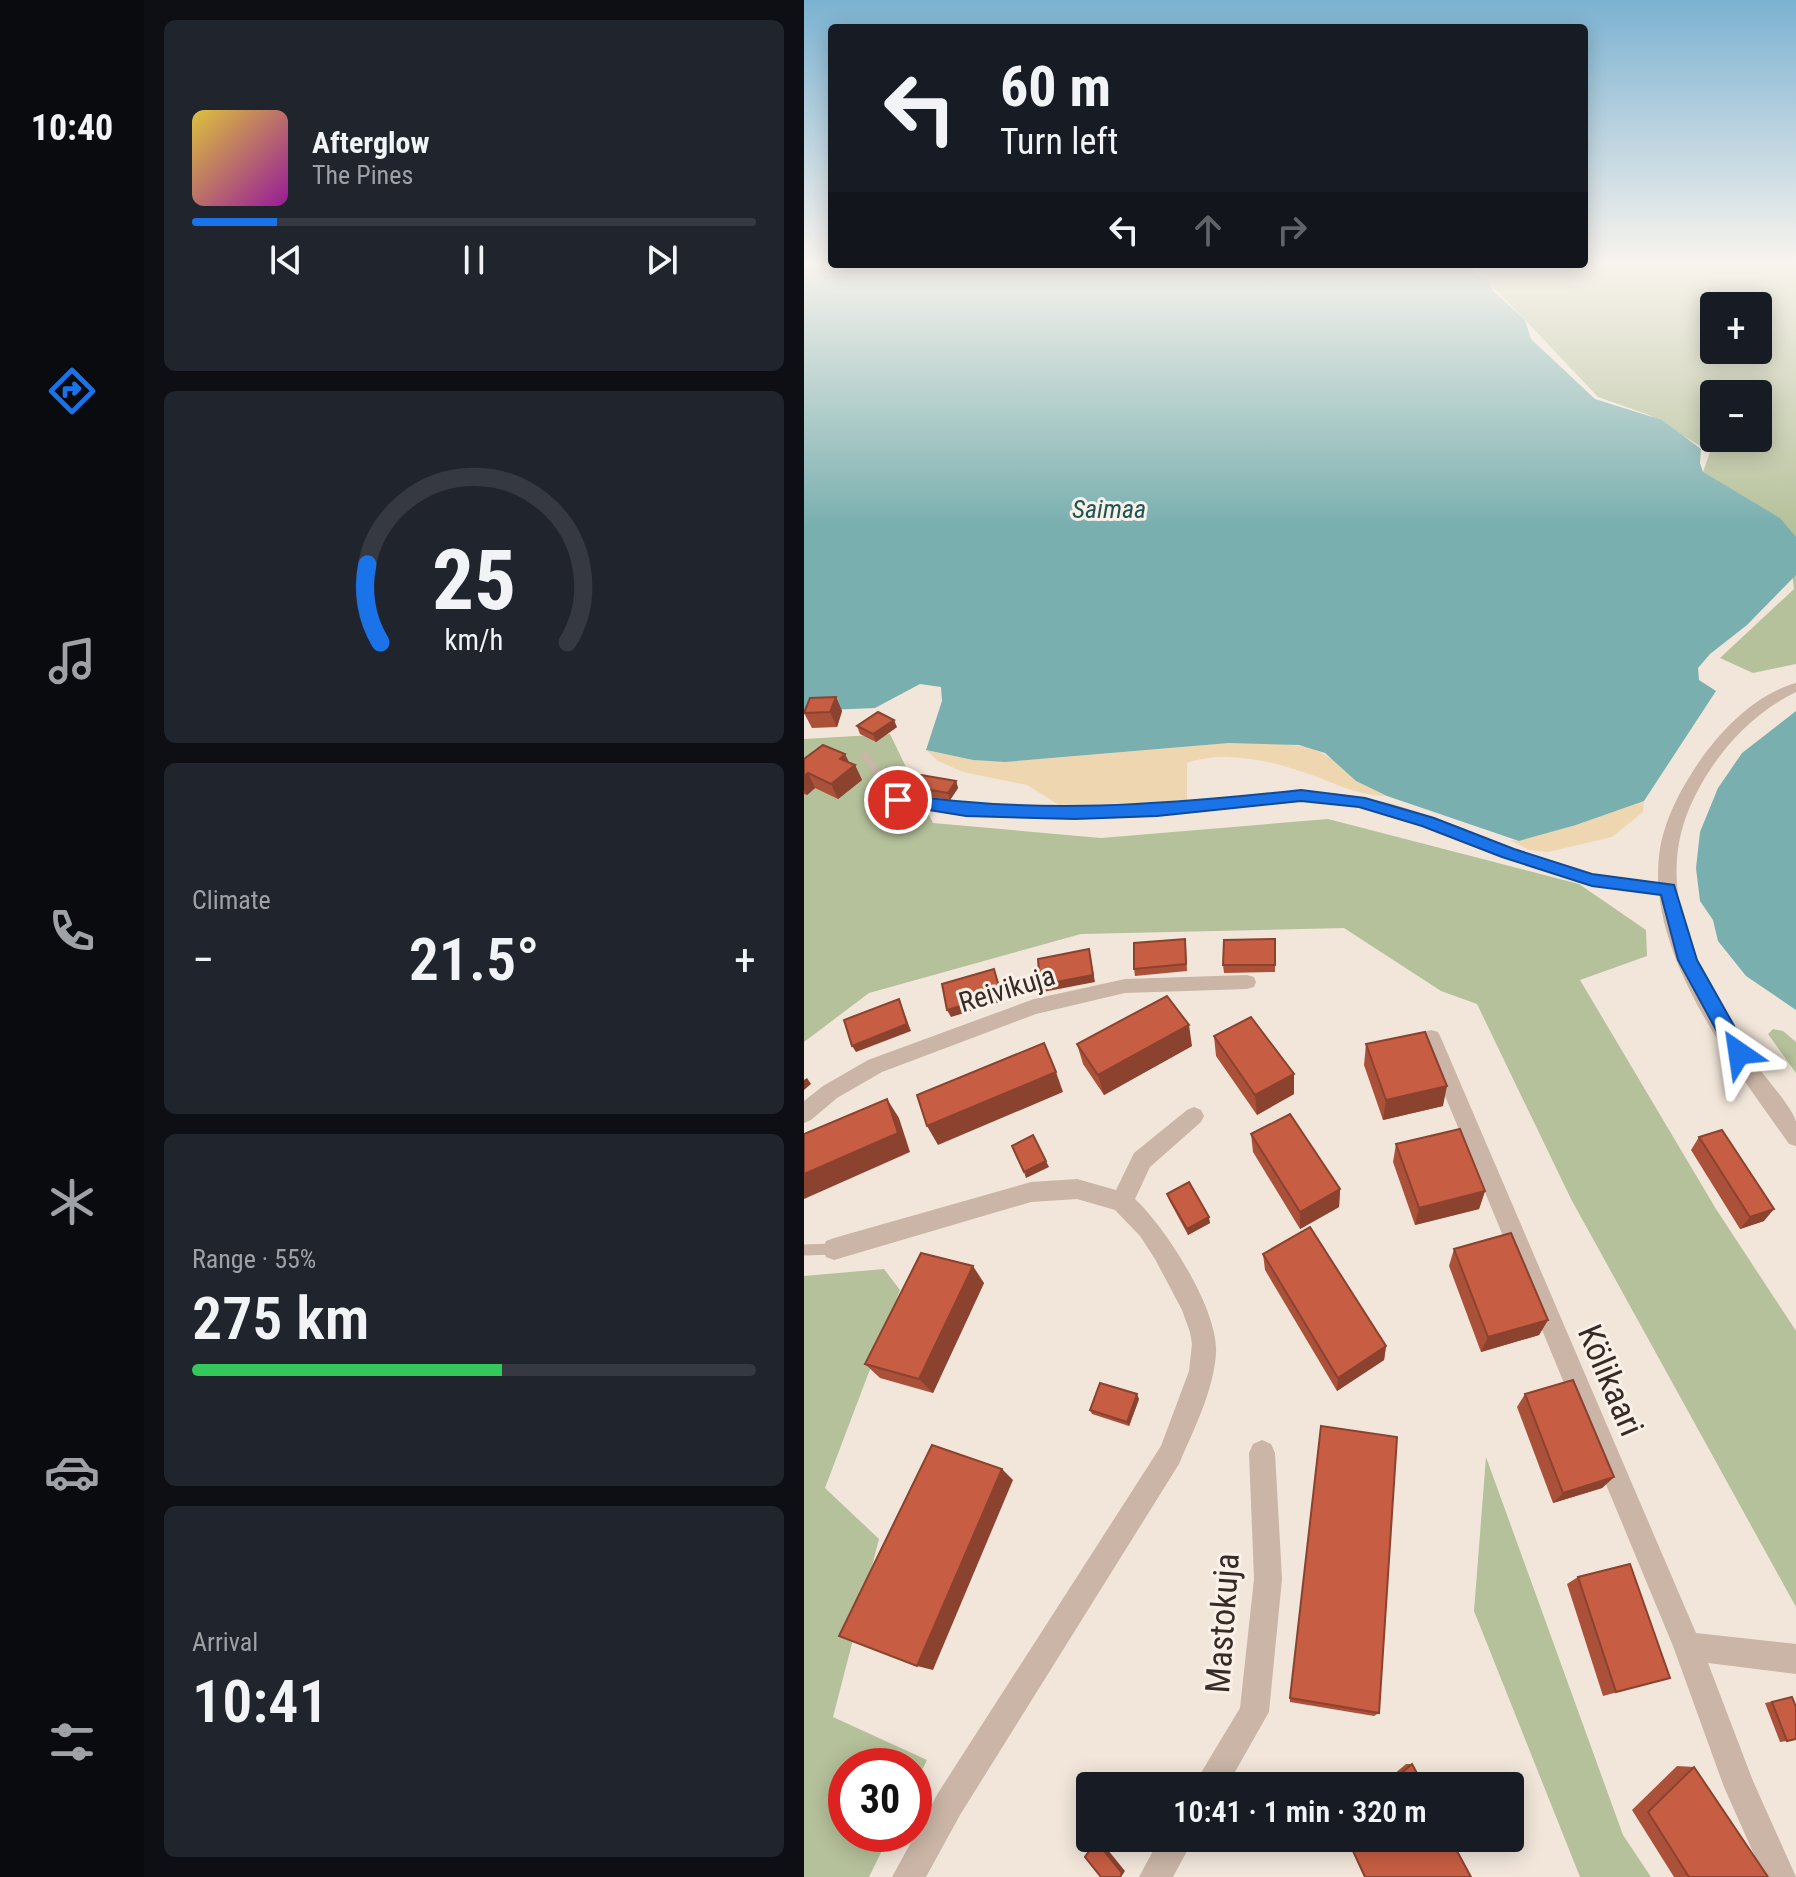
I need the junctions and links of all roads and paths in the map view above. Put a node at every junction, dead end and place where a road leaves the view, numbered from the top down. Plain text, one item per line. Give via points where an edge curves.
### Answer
1 (1796, 687) edge
2 (865, 755) dead end
3 (1668, 890) junction
4 (1247, 982) dead end
5 (1431, 1038) edge
6 (804, 1114) edge
7 (1194, 1116) dead end
8 (1796, 1137) edge
9 (1122, 1202) junction
10 (834, 1249) joint
11 (804, 1250) edge
12 (1262, 1453) dead end
13 (1687, 1646) junction
14 (1796, 1659) edge
15 (1218, 1772) edge
16 (1170, 1852) edge
17 (908, 1877) edge
18 (1155, 1877) edge
19 (1780, 1877) edge

1 - 3 street via 1759,707 1735,728 1689,789 1670,841
2 - 3 lane via 898,800 966,810 1075,813 1157,811 1301,795 1360,802 1592,880
3 - 8 street via 1695,976
4 - 6 street, Reivikuja via 1125,986 1034,1007 875,1066
5 - 13 street, Kölikaari
7 - 9 street via 1142,1160
9 - 10 street via 1077,1189 1031,1192
9 - 17 street via 1149,1229 1197,1319 1204,1343 1192,1404 1170,1455
10 - 11 lane
12 - 15 street, Mastokuja via 1268,1579 1254,1712
13 - 14 street
13 - 19 street, Kölikaari
16 - 18 street

